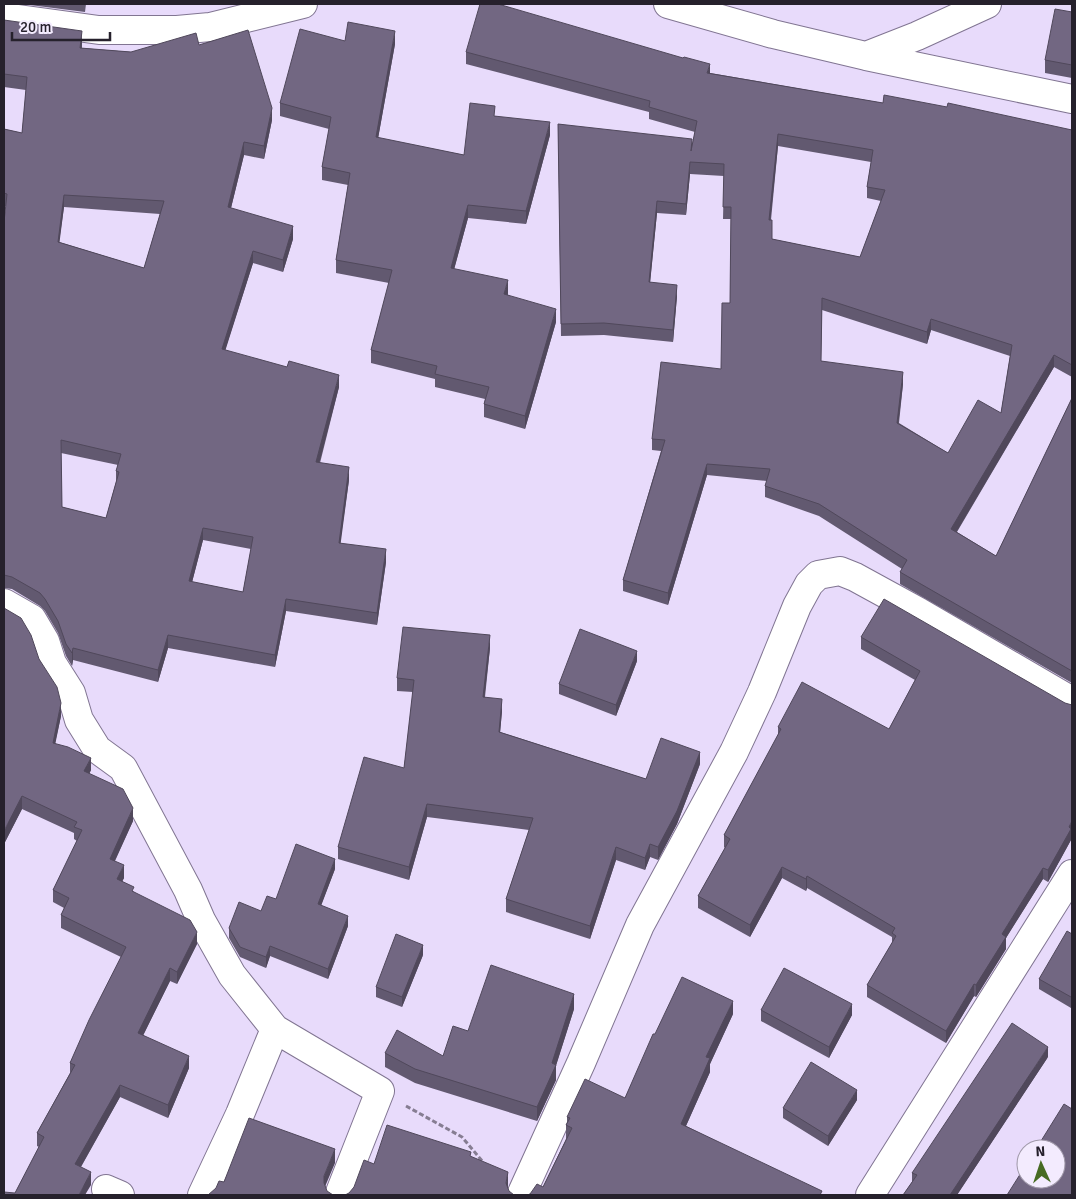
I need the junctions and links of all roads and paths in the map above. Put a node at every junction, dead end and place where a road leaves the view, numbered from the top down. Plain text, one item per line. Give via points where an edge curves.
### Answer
1 (303, 4) edge
2 (668, 4) edge
3 (987, 4) edge
4 (4, 17) edge
5 (866, 56) junction
6 (1072, 99) edge
7 (4, 603) edge
8 (1072, 701) edge
9 (1072, 874) edge
10 (275, 1029) junction
11 (380, 1091) junction
12 (486, 1166) edge
13 (202, 1195) edge
14 (339, 1195) edge
15 (521, 1195) edge
16 (870, 1195) edge

1 - 4 street via 210,27 177,30 99,30
2 - 5 street
3 - 5 street
5 - 6 street
7 - 10 street via 32,619 45,641 52,663 71,693 79,720 97,749 123,768 232,975
8 - 15 street via 855,577 840,571 818,575 808,584 797,606 734,752 640,925
9 - 16 street
10 - 11 street
10 - 13 street
11 - 12 path via 462,1137
11 - 14 street

